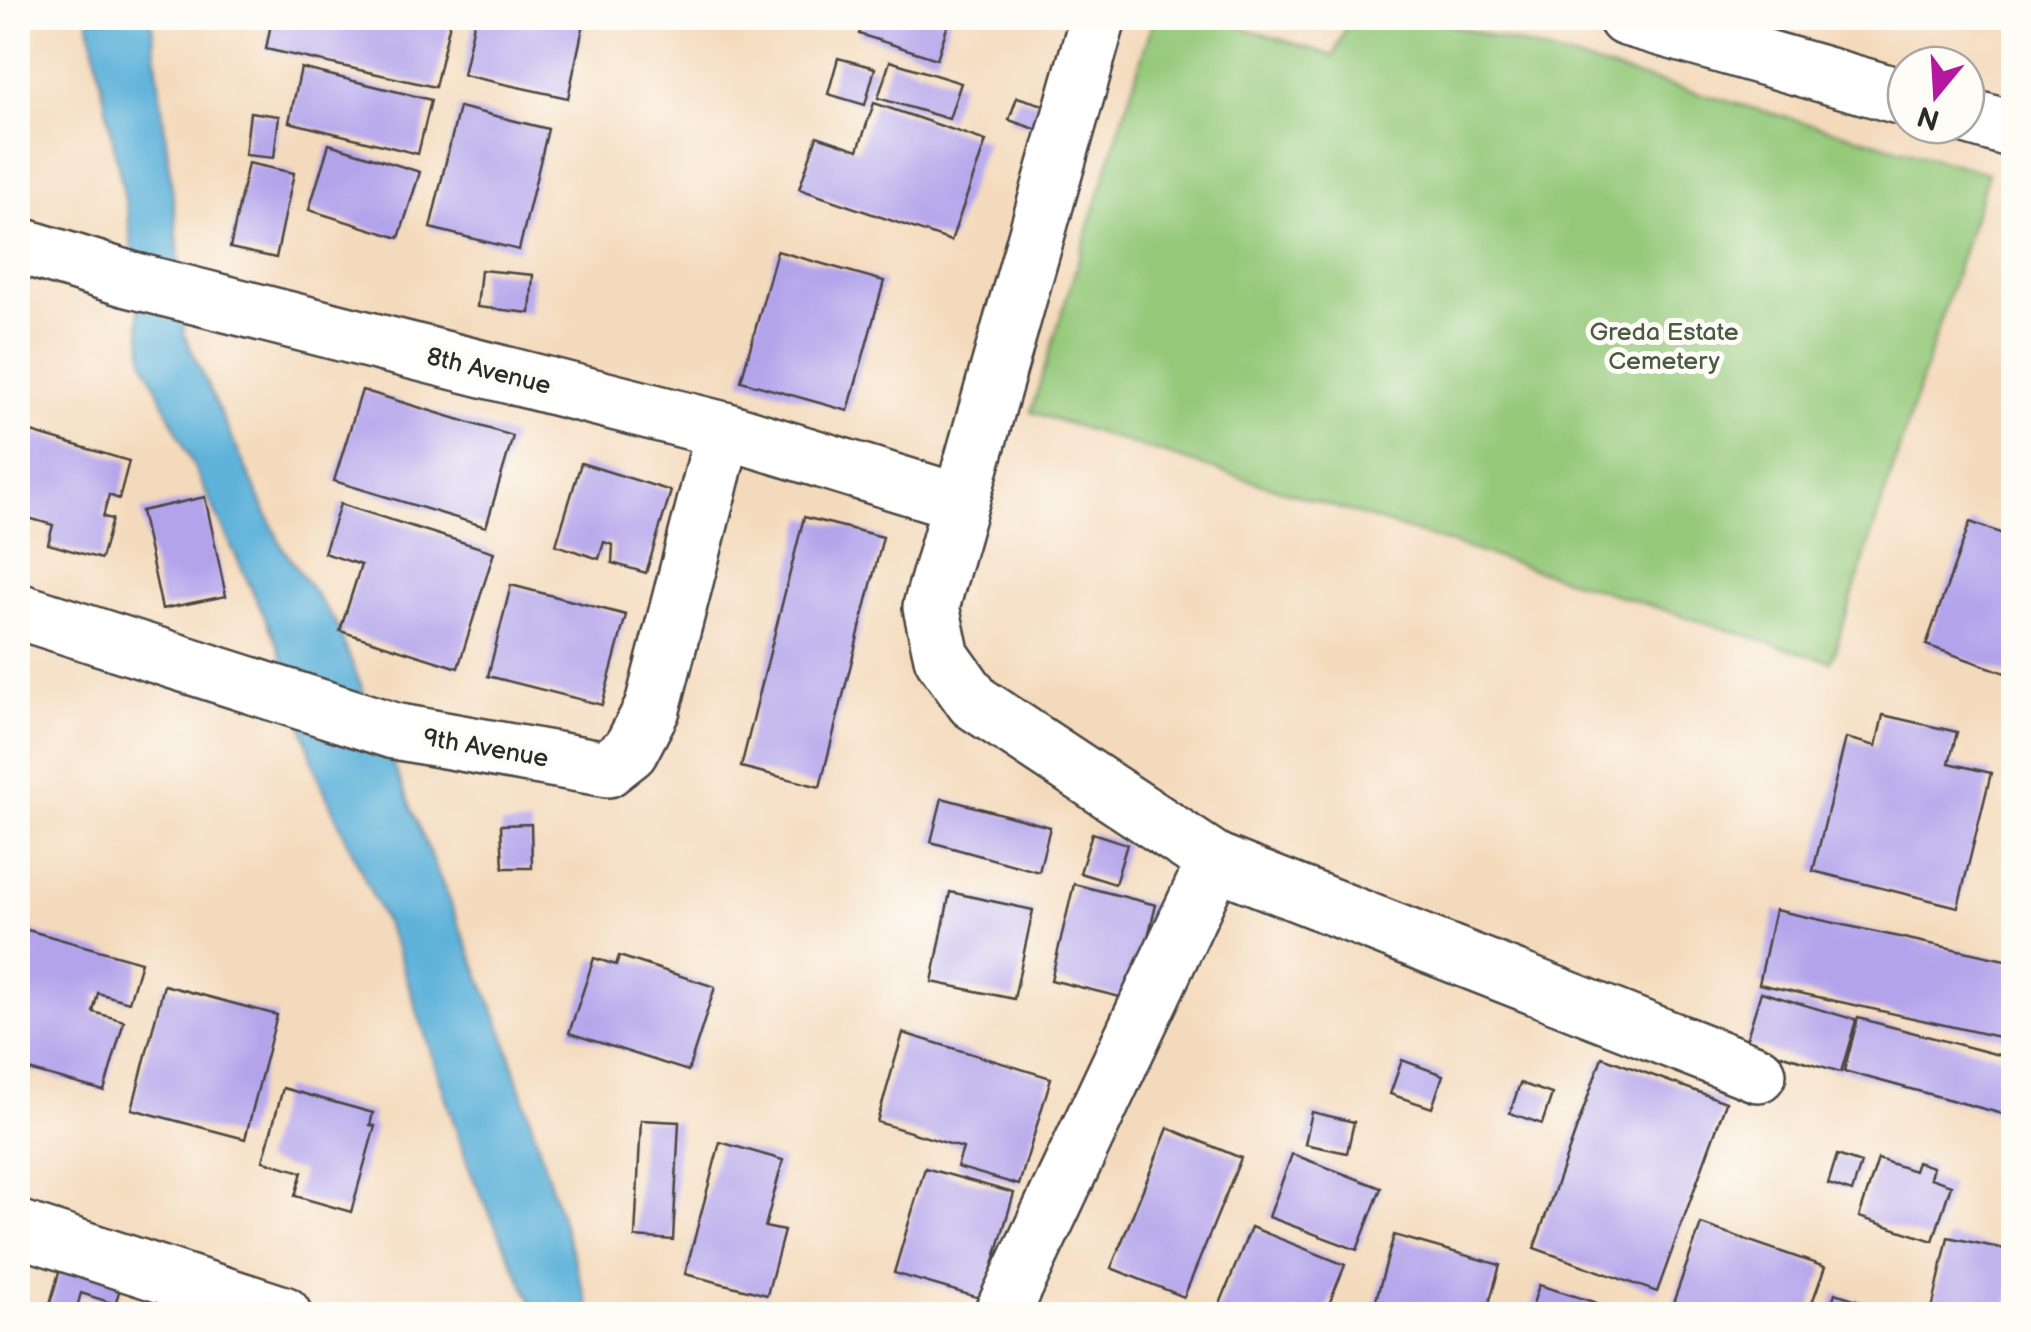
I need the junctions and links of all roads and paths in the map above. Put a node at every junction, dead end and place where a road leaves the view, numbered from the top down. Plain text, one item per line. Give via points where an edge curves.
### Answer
1 (1098, 18) edge
2 (1626, 18) edge
3 (1886, 92) edge
4 (1986, 122) edge
5 (2014, 130) edge
6 (18, 244) edge
7 (724, 430) junction
8 (959, 502) junction
9 (18, 611) edge
10 (1215, 861) junction
11 (1758, 1074) dead end
12 (18, 1228) edge
13 (283, 1314) edge
14 (1002, 1314) edge

1 - 8 street
2 - 3 street
4 - 5 street
6 - 7 street, 8th Avenue via 128,279
7 - 8 street, 8th Avenue
7 - 9 street, 9th Avenue via 652,709 630,751 607,769 394,731
8 - 10 street via 931,607 942,658 974,702
10 - 11 street
10 - 14 street
12 - 13 street

